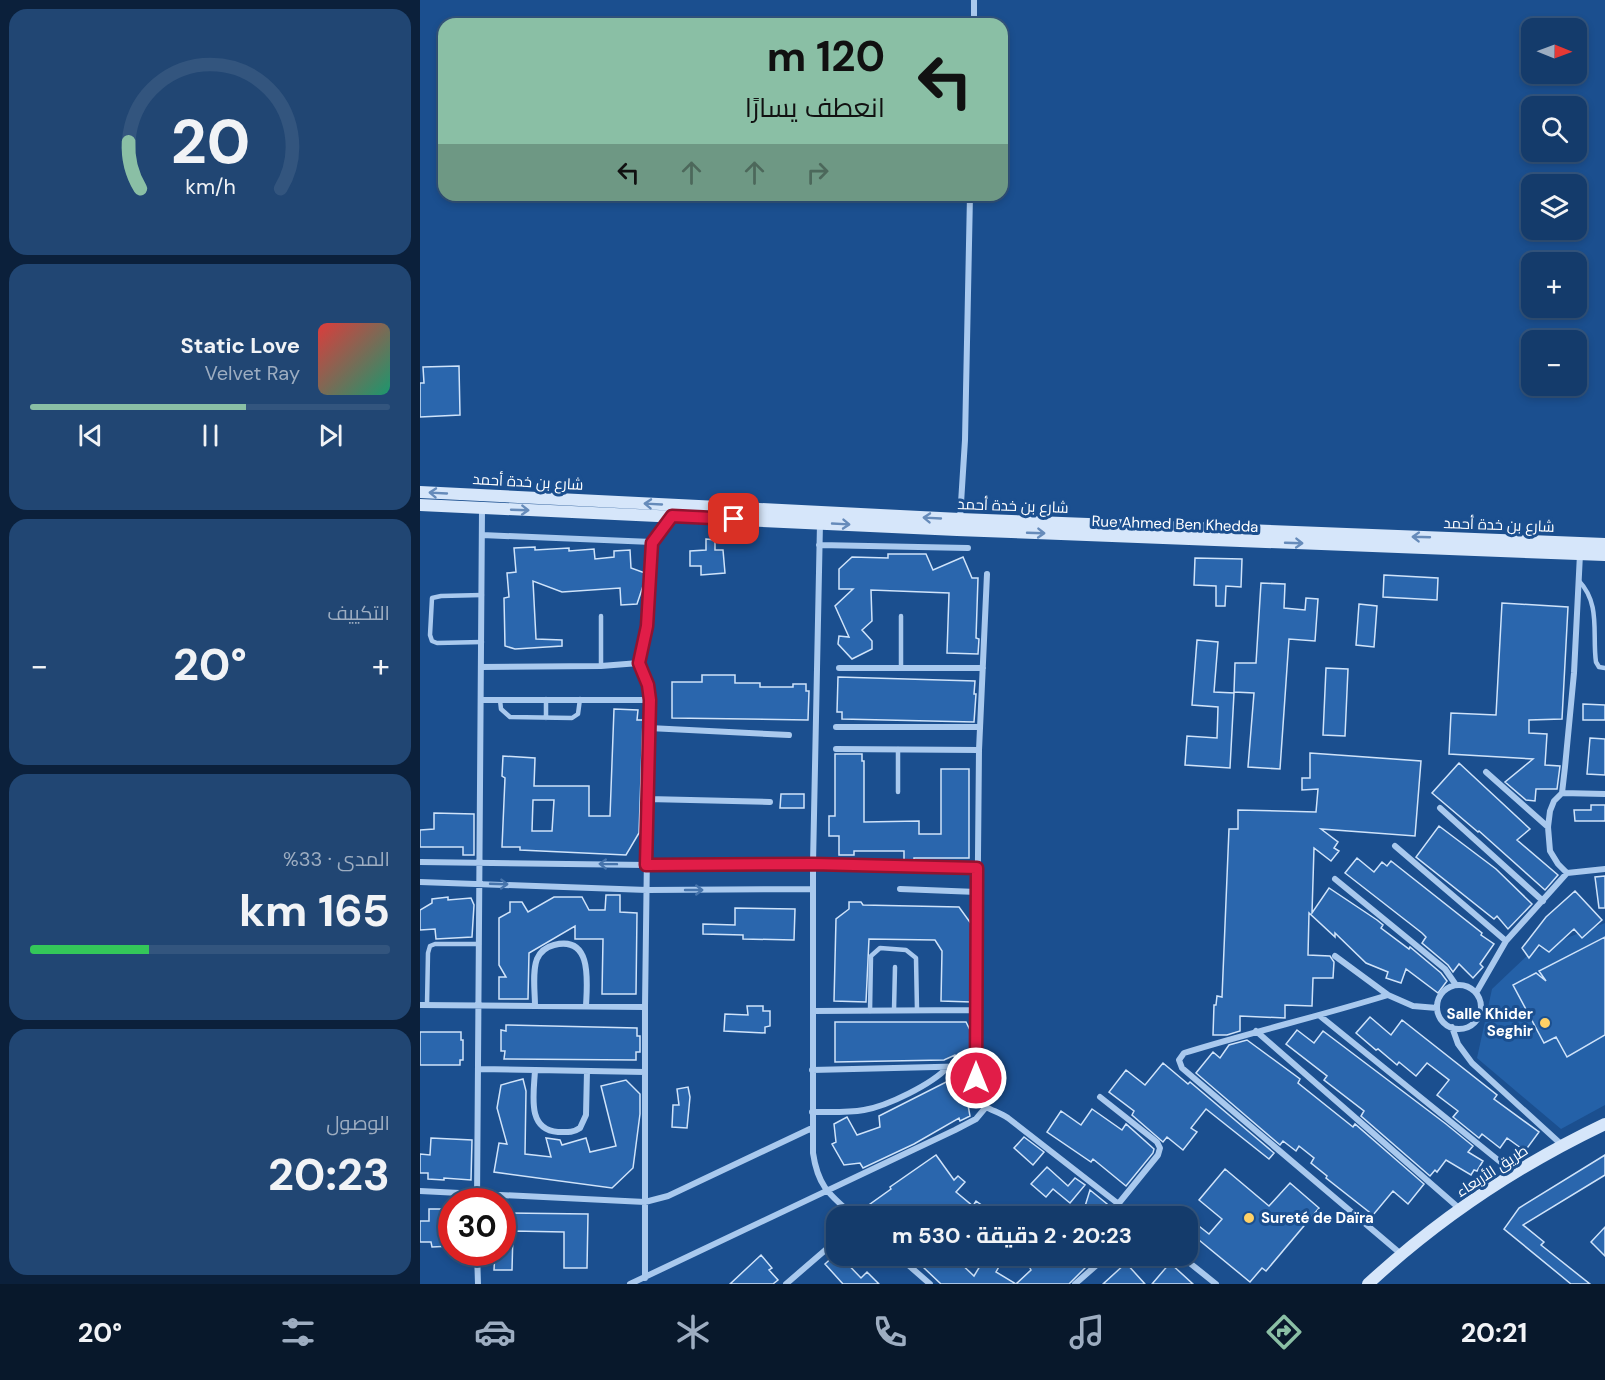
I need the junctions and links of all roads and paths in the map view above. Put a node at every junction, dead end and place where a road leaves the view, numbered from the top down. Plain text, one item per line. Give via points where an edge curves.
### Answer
1 (974, 0) edge
2 (974, 18) edge
3 (970, 201) edge
4 (420, 492) edge
5 (420, 505) edge
6 (482, 509) junction
7 (672, 516) junction
8 (960, 519) junction
9 (820, 523) junction
10 (482, 535) junction
11 (652, 543) junction
12 (1605, 544) edge
13 (819, 545) junction
14 (968, 548) dead end
15 (1580, 554) junction
16 (1605, 555) edge
17 (987, 574) dead end
18 (1579, 580) junction
19 (482, 595) junction
20 (601, 616) dead end
21 (902, 616) dead end
22 (482, 642) junction
23 (639, 663) junction
24 (601, 666) junction
25 (481, 667) junction
26 (839, 668) dead end
27 (901, 668) junction
28 (983, 668) junction
29 (1605, 668) edge
30 (546, 699) junction
31 (580, 699) junction
32 (481, 700) junction
33 (500, 700) junction
34 (650, 700) junction
35 (546, 718) junction
36 (980, 726) junction
37 (836, 727) dead end
38 (649, 728) junction
39 (789, 735) dead end
40 (836, 749) dead end
41 (898, 749) junction
42 (979, 750) junction
43 (1486, 772) dead end
44 (898, 792) dead end
45 (1562, 793) junction
46 (1605, 794) edge
47 (648, 800) junction
48 (770, 802) dead end
49 (1440, 808) dead end
50 (1548, 827) junction
51 (1395, 846) dead end
52 (480, 861) junction
53 (420, 862) edge
54 (813, 864) junction
55 (646, 865) junction
56 (977, 868) junction
57 (1605, 869) edge
58 (1567, 873) junction
59 (1335, 879) dead end
60 (420, 882) edge
61 (480, 884) junction
62 (813, 889) junction
63 (900, 889) dead end
64 (647, 890) junction
65 (977, 892) junction
66 (1543, 901) junction
67 (1506, 941) junction
68 (479, 944) junction
69 (1335, 956) dead end
70 (895, 967) dead end
71 (1456, 985) junction
72 (1476, 993) junction
73 (1388, 995) junction
74 (424, 1005) edge
75 (479, 1005) junction
76 (535, 1006) junction
77 (586, 1006) junction
78 (645, 1007) junction
79 (1437, 1008) junction
80 (894, 1010) junction
81 (917, 1010) junction
82 (976, 1010) junction
83 (813, 1011) junction
84 (870, 1011) junction
85 (1320, 1016) junction
86 (1452, 1028) junction
87 (1256, 1031) junction
88 (976, 1066) junction
89 (948, 1067) junction
90 (478, 1069) junction
91 (535, 1070) junction
92 (812, 1070) junction
93 (587, 1071) junction
94 (645, 1072) junction
95 (1100, 1097) dead end
96 (986, 1107) junction
97 (812, 1112) junction
98 (1605, 1124) edge
99 (812, 1128) junction
100 (1562, 1145) junction
101 (1514, 1173) junction
102 (477, 1188) edge
103 (420, 1191) edge
104 (438, 1191) edge
105 (826, 1191) junction
106 (516, 1194) edge
107 (645, 1202) junction
108 (1119, 1203) junction
109 (843, 1206) edge
110 (1122, 1206) edge
111 (1460, 1209) junction
112 (826, 1249) edge
113 (1401, 1254) junction
114 (477, 1266) edge
115 (909, 1266) edge
116 (1096, 1266) edge
117 (1194, 1266) edge
118 (645, 1278) junction
119 (478, 1284) edge
120 (630, 1284) edge
121 (786, 1284) edge
122 (930, 1284) edge
123 (1075, 1284) edge
124 (1216, 1284) edge
125 (1368, 1284) edge

1 - 2 street
3 - 8 street
8 -> 4 main road, شارع بن خدة أحمد
5 - 6 main road, Rue Ahmed Ben Khedda
6 -> 7 main road, Rue Ahmed Ben Khedda
6 - 10 street
7 - 9 main road, Rue Ahmed Ben Khedda
7 - 11 street
12 -> 8 main road, شارع بن خدة أحمد
9 - 13 street
9 -> 15 main road, Rue Ahmed Ben Khedda
10 - 11 street
10 - 19 street
11 - 23 street via 647,626
13 - 14 street
13 - 54 street
15 - 16 main road, Rue Ahmed Ben Khedda
15 - 18 street
17 - 28 street
18 - 29 lane via 1589,593 1594,612 1596,662
18 - 45 street
19 - 22 street
19 - 22 lane via 432,598 430,635 437,643
20 - 24 lane
21 - 27 lane
22 - 25 street
23 - 24 street
23 - 34 street
24 - 25 street
25 - 32 street
26 - 27 street
27 - 28 street
28 - 36 street
30 - 31 street
30 - 33 street
30 - 35 lane
31 - 34 street
31 - 35 lane via 575,717
32 - 33 street
32 - 52 street
33 - 35 lane via 503,712 510,717
34 - 38 street
36 - 37 street
36 - 42 street
38 - 39 street
38 - 47 street
40 - 41 street
41 - 42 street
41 - 44 lane
42 - 56 street
43 - 50 street
45 - 46 street
45 - 50 street via 1554,801
47 - 48 street
47 - 55 street
49 - 66 street
50 - 58 street via 1550,850
51 - 67 street
52 - 53 street
55 -> 52 street
52 - 61 street
54 - 55 street
54 - 56 street
54 - 62 street
55 - 64 street
56 - 65 street
57 - 58 street
58 - 66 street
59 - 71 street via 1444,969
60 - 61 street
61 -> 64 street
61 - 68 street
64 -> 62 street
62 - 83 street
63 - 65 street
64 - 78 street
65 - 82 street
66 - 67 street
67 - 72 street
68 - 74 lane via 430,946
68 - 75 street
69 - 73 street
70 - 80 lane
71 - 72 street
71 - 79 street via 1442,993
72 - 86 street via 1481,1006 1477,1019 1466,1028
73 - 79 street via 1413,1006
73 - 85 street
74 - 75 street
75 - 76 street
75 - 90 street
76 - 77 street
76 - 77 street via 537,959 551,945 560,944 577,949 585,961
77 - 78 street
78 - 94 street
79 - 86 street
80 - 81 street
80 - 84 street
81 - 82 street
81 - 84 lane via 916,958 906,950 880,948 871,956
82 - 88 street
83 - 84 street
83 - 92 street
85 - 87 street
85 - 101 street
86 - 100 street via 1472,1063
87 - 111 street
87 - 113 street via 1184,1053 1180,1064
88 - 89 street
88 - 96 street via 978,1095
89 - 92 street
89 - 97 street via 933,1080 875,1107
90 - 91 street
90 - 102 street
91 - 93 street
91 - 93 street via 536,1119 548,1130 568,1132 580,1128 585,1120
92 - 97 street
93 - 94 street
94 - 107 street
95 - 108 street via 1160,1148
96 - 105 street via 976,1119
96 - 108 street via 1008,1118
97 - 99 street
98 - 100 main road, طريق الأربعاء
99 - 105 street via 814,1163
99 - 107 street via 668,1196
100 - 101 main road, طريق الأربعاء
101 - 111 main road, طريق الأربعاء
103 - 104 street
105 - 109 street
105 - 118 street
106 - 107 street
107 - 118 street
108 - 110 street
111 - 113 main road, طريق الأربعاء
112 - 121 street
113 - 125 main road, طريق الأربعاء
114 - 119 street
115 - 122 street
116 - 123 street
117 - 124 street
118 - 120 street

